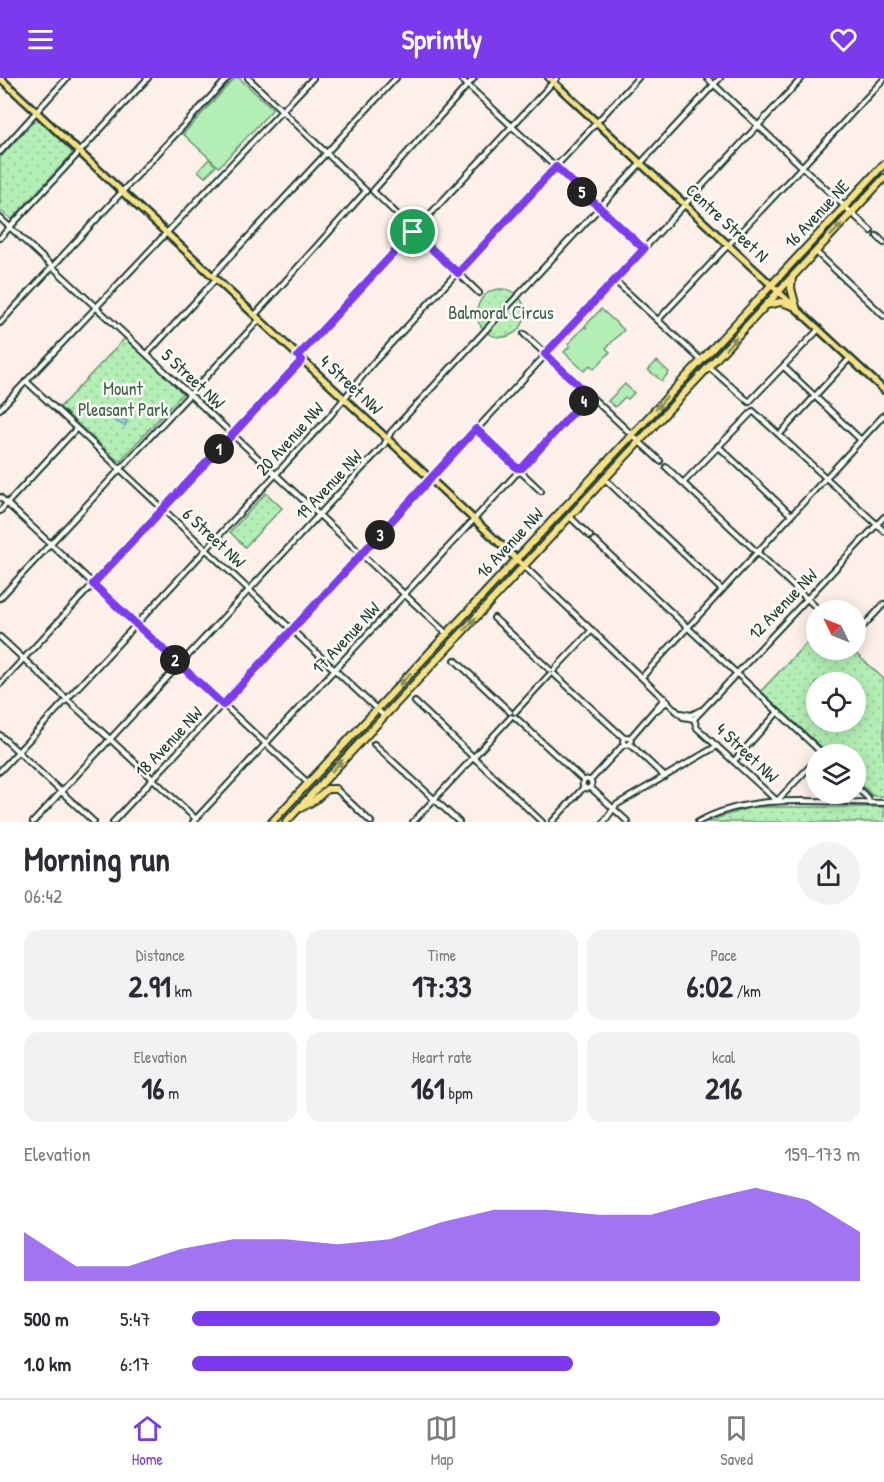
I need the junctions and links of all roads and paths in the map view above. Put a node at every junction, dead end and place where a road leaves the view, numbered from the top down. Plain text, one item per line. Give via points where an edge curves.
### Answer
1 (0, 78) edge
2 (67, 78) edge
3 (148, 78) edge
4 (228, 78) edge
5 (248, 78) edge
6 (313, 78) edge
7 (396, 78) edge
8 (460, 78) edge
9 (474, 78) edge
10 (638, 78) edge
11 (707, 78) edge
12 (720, 78) edge
13 (802, 78) edge
14 (553, 79) edge
15 (884, 79) edge
16 (714, 84) junction
17 (468, 85) junction
18 (283, 110) junction
19 (36, 112) junction
20 (597, 122) junction
21 (758, 125) junction
22 (512, 126) junction
23 (0, 152) edge
24 (79, 152) junction
25 (328, 152) junction
26 (641, 163) junction
27 (884, 164) edge
28 (556, 167) junction
29 (802, 167) junction
30 (884, 178) edge
31 (122, 192) junction
32 (685, 204) junction
33 (845, 206) junction
34 (600, 208) junction
35 (852, 213) junction
36 (0, 218) edge
37 (10, 227) junction
38 (871, 231) dead end
39 (413, 232) junction
40 (166, 233) junction
41 (877, 236) dead end
42 (0, 238) edge
43 (884, 243) edge
44 (729, 245) junction
45 (644, 249) junction
46 (816, 252) junction
47 (53, 267) junction
48 (458, 273) junction
49 (792, 277) junction
50 (214, 278) junction
51 (614, 280) junction
52 (771, 285) junction
53 (779, 292) junction
54 (479, 293) dead end
55 (765, 306) junction
56 (95, 307) junction
57 (796, 307) junction
58 (884, 316) edge
59 (257, 318) junction
60 (658, 321) junction
61 (0, 323) edge
62 (819, 329) junction
63 (524, 334) dead end
64 (147, 354) junction
65 (545, 354) junction
66 (300, 358) junction
67 (850, 358) junction
68 (700, 360) junction
69 (709, 367) junction
70 (784, 367) junction
71 (26, 381) junction
72 (884, 390) edge
73 (189, 395) junction
74 (589, 395) junction
75 (815, 396) junction
76 (344, 398) junction
77 (0, 409) edge
78 (884, 415) edge
79 (76, 429) junction
80 (476, 429) junction
81 (780, 434) junction
82 (232, 435) junction
83 (631, 435) junction
84 (387, 439) junction
85 (861, 440) junction
86 (639, 442) junction
87 (718, 446) junction
88 (660, 461) dead end
89 (666, 467) dead end
90 (120, 470) junction
91 (520, 470) junction
92 (275, 475) junction
93 (826, 477) junction
94 (604, 478) junction
95 (431, 479) junction
96 (683, 483) junction
97 (541, 491) dead end
98 (0, 497) edge
99 (7, 504) junction
100 (163, 509) junction
101 (0, 511) edge
102 (319, 515) junction
103 (791, 515) junction
104 (569, 517) junction
105 (884, 517) edge
106 (474, 520) junction
107 (877, 525) junction
108 (884, 531) edge
109 (50, 544) junction
110 (206, 549) junction
111 (757, 552) junction
112 (362, 555) junction
113 (516, 559) junction
114 (524, 566) junction
115 (93, 584) junction
116 (250, 590) junction
117 (722, 590) junction
118 (404, 595) junction
119 (0, 598) edge
120 (807, 599) junction
121 (884, 604) edge
122 (494, 618) dead end
123 (866, 623) edge
124 (136, 624) junction
125 (688, 627) junction
126 (292, 629) junction
127 (592, 630) junction
128 (446, 633) junction
129 (0, 637) edge
130 (24, 659) junction
131 (455, 660) dead end
132 (179, 664) junction
133 (335, 670) junction
134 (552, 672) junction
135 (736, 672) junction
136 (642, 676) junction
137 (0, 684) edge
138 (67, 699) junction
139 (666, 700) junction
140 (415, 702) dead end
141 (223, 705) junction
142 (376, 709) junction
143 (778, 712) junction
144 (513, 715) junction
145 (384, 716) junction
146 (693, 717) junction
147 (0, 735) edge
148 (624, 738) junction
149 (110, 739) junction
150 (630, 741) junction
151 (374, 744) dead end
152 (624, 744) junction
153 (812, 744) edge
154 (266, 745) junction
155 (717, 746) junction
156 (18, 752) junction
157 (473, 758) junction
158 (734, 761) junction
159 (0, 771) edge
160 (806, 771) edge
161 (665, 777) junction
162 (153, 779) junction
163 (584, 781) junction
164 (590, 781) junction
165 (308, 783) junction
166 (584, 787) junction
167 (590, 787) junction
168 (336, 789) joint
169 (61, 792) junction
170 (866, 796) edge
171 (434, 799) junction
172 (777, 801) junction
173 (869, 803) junction
174 (884, 803) edge
175 (298, 809) junction
176 (614, 809) junction
177 (195, 821) edge
178 (33, 822) edge
179 (94, 822) edge
180 (113, 822) edge
181 (272, 822) edge
182 (286, 822) edge
183 (371, 822) edge
184 (413, 822) edge
185 (459, 822) edge
186 (542, 822) edge
187 (552, 822) edge
188 (604, 822) edge
189 (628, 822) edge
190 (698, 822) edge

1 - 19 main road, 4 Street NW
2 - 19 street
3 - 24 street
4 - 31 street
5 - 18 street
6 - 18 street
7 - 25 street
8 - 17 street
9 - 17 street
10 - 20 street, 20 Avenue NW
11 - 16 street
12 - 16 street, 19 Avenue NW
13 - 21 street, 18 Avenue NW
14 - 20 main road, Centre Street N
14 - 22 street
15 - 29 street
16 - 21 street
16 - 26 street, 19 Avenue NW
17 - 22 street
17 - 39 street via 373,191
18 - 25 street
18 - 40 street
19 - 23 street
19 - 24 main road, 4 Street NW
20 - 26 main road, Centre Street N
20 - 28 street, 20 Avenue NW
21 - 29 street
21 - 32 street, 18 Avenue NW
22 - 28 street
22 - 39 street
24 - 31 main road, 4 Street NW
24 - 37 street
25 - 50 street
25 - 59 street via 366,191
26 - 32 main road, Centre Street N
26 - 34 street, 19 Avenue NW
27 - 33 highway, 16 Avenue NE
28 - 34 street
28 - 48 street, 20 Avenue NW
29 - 33 street
29 - 44 street
30 - 35 highway, 16 Avenue NE
31 - 40 main road, 4 Street NW
31 - 47 street
32 - 44 main road, Centre Street N
32 - 45 street, 18 Avenue NW
33 - 35 street
33 - 52 highway, 16 Avenue NE
34 - 45 street
34 - 84 street, 19 Avenue NW
35 - 38 street
46 -> 35 highway, 16 Avenue NE
36 - 37 street, 5 Street NW
37 - 42 street
37 - 47 street, 5 Street NW
39 - 48 street
39 - 66 street
40 - 50 main road, 4 Street NW
40 - 56 street
41 - 43 street
44 - 52 main road, Centre Street N
44 - 60 street
45 - 51 street, 18 Avenue NW
46 - 49 highway, 16 Avenue NE
46 - 58 street
47 - 56 street, 5 Street NW
47 - 61 street
48 - 54 street
48 - 76 street, 20 Avenue NW
49 - 53 highway, 16 Avenue NE
49 - 57 highway via 790,288
50 - 59 main road, 4 Street NW
50 - 64 street
51 - 60 street
51 - 65 street, 18 Avenue NW
52 - 53 main road, Centre Street N
52 - 68 highway, 16 Avenue NW
53 - 55 highway, 16 Avenue NW
53 - 57 main road, Centre Street N
55 - 57 highway via 781,302
69 -> 55 highway, 16 Avenue NW
56 - 64 street, 5 Street NW
56 - 71 street
57 - 62 main road, Centre Street N
59 - 66 main road, 4 Street NW
59 - 73 street
60 - 68 street
62 - 67 main road, Centre Street N
62 - 70 street
63 - 65 street
64 - 73 street, 5 Street NW
65 - 74 street
65 - 80 street, 18 Avenue NW
66 - 76 main road, 4 Street NW
66 - 82 street
67 - 72 main road, Centre Street N
67 - 75 street
68 -> 83 highway, 16 Avenue NW
69 - 70 street via 749,402
69 - 86 highway, 16 Avenue NW
70 - 75 street
71 - 77 street
71 - 79 street, 6 Street NW
73 - 82 street, 5 Street NW
73 - 90 street
74 - 83 street
74 - 91 street, 17 Avenue NW
75 - 81 street
75 - 85 street
76 - 84 main road, 4 Street NW
76 - 92 street, 20 Avenue NW
78 - 85 street
79 - 90 street, 6 Street NW
79 - 99 street
80 - 91 street
80 - 95 street, 18 Avenue NW
81 - 87 street via 753,411
81 - 93 street
82 - 92 street, 5 Street NW
82 - 100 street
83 - 86 street
83 - 113 highway, 16 Avenue NW
84 - 95 main road, 4 Street NW
84 - 102 street, 19 Avenue NW
85 - 93 street
86 - 88 street
86 - 94 highway, 16 Avenue NW
87 - 96 street
87 - 103 street
89 - 96 street
90 - 100 street, 6 Street NW
90 - 109 street
91 - 97 street
91 - 106 street, 17 Avenue NW
92 - 102 street, 5 Street NW
92 - 110 street, 20 Avenue NW
93 - 103 street
93 - 107 street
94 - 104 highway, 16 Avenue NW
94 - 117 street
95 - 106 main road, 4 Street NW
95 - 112 street, 18 Avenue NW
96 - 111 street
98 - 99 street
99 - 101 street
99 - 109 street
100 - 110 street, 6 Street NW
100 - 115 street
102 - 112 street, 5 Street NW
102 - 116 street, 19 Avenue NW
103 - 111 street
104 - 114 highway, 16 Avenue NW
104 - 125 street
105 - 107 street, 12 Avenue NW
106 - 113 main road, 4 Street NW
106 - 118 street, 17 Avenue NW
107 - 108 street
107 - 120 street, 12 Avenue NW
109 - 115 street
109 - 119 street
110 - 116 street, 6 Street NW
110 - 124 street, 20 Avenue NW
111 - 117 street
111 - 120 street
112 - 118 street, 5 Street NW
112 - 126 street, 18 Avenue NW
113 - 114 main road, 4 Street NW
113 - 128 highway, 16 Avenue NW
114 - 127 street, 4 Street NW
145 -> 114 highway, 16 Avenue NW
115 - 124 street
115 - 130 street
116 - 126 street, 6 Street NW
116 - 132 street, 19 Avenue NW
117 - 125 street
118 - 128 street, 5 Street NW
118 - 133 street, 17 Avenue NW
120 - 135 street, 12 Avenue NW
121 - 123 street
122 - 134 street
124 - 132 street
124 - 138 street, 20 Avenue NW
125 - 135 street
125 - 136 street
126 - 133 street, 6 Street NW
126 - 141 street, 18 Avenue NW
127 - 134 street
127 - 136 street, 4 Street NW
128 -> 142 highway, 16 Avenue NW
129 - 130 street
130 - 137 street
130 - 138 street
131 - 144 street
132 - 141 street
132 - 149 street, 19 Avenue NW
133 - 142 street, 6 Street NW
133 - 154 street, 17 Avenue NW
134 - 144 street
134 - 148 street
135 - 143 street
135 - 146 street, 12 Avenue NW
136 - 139 street, 4 Street NW
138 - 149 street
138 - 156 street, 20 Avenue NW
139 - 146 street, 4 Street NW via 684,718
139 - 150 street
140 - 157 street
141 - 154 street
141 - 162 street, 18 Avenue NW
142 - 145 street, 6 Street NW
142 - 165 highway, 16 Avenue NW
143 - 153 street
143 - 158 street
144 - 157 street
144 - 163 street
175 -> 145 highway, 16 Avenue NW
146 - 155 street, 4 Street NW via 697,728
147 - 156 street
148 - 150 street
148 - 152 street
149 - 162 street
149 - 169 street, 19 Avenue NW
150 - 152 street
150 - 161 street
151 - 171 street
152 - 164 street
154 - 165 street
154 - 177 street, 17 Avenue NW
155 - 158 street, 4 Street NW
155 - 161 street
156 - 159 street, 20 Avenue NW
156 - 169 street
157 - 171 street
157 - 186 street
158 - 172 street, 4 Street NW
160 - 172 street
161 - 176 street
162 - 177 street
162 - 180 street, 18 Avenue NW
163 - 164 street
163 - 166 street
164 - 167 street
165 - 181 highway, 16 Avenue NW
166 - 167 street
166 - 187 street
167 - 176 street
168 - 175 highway via 327,789
168 - 183 street
169 - 178 street, 19 Avenue NW
169 - 179 street
170 - 173 street
171 - 184 street
171 - 185 street
172 - 173 street
172 - 190 street via 752,802
173 - 174 street
175 - 182 highway, 16 Avenue NW
176 - 188 street
176 - 189 street

